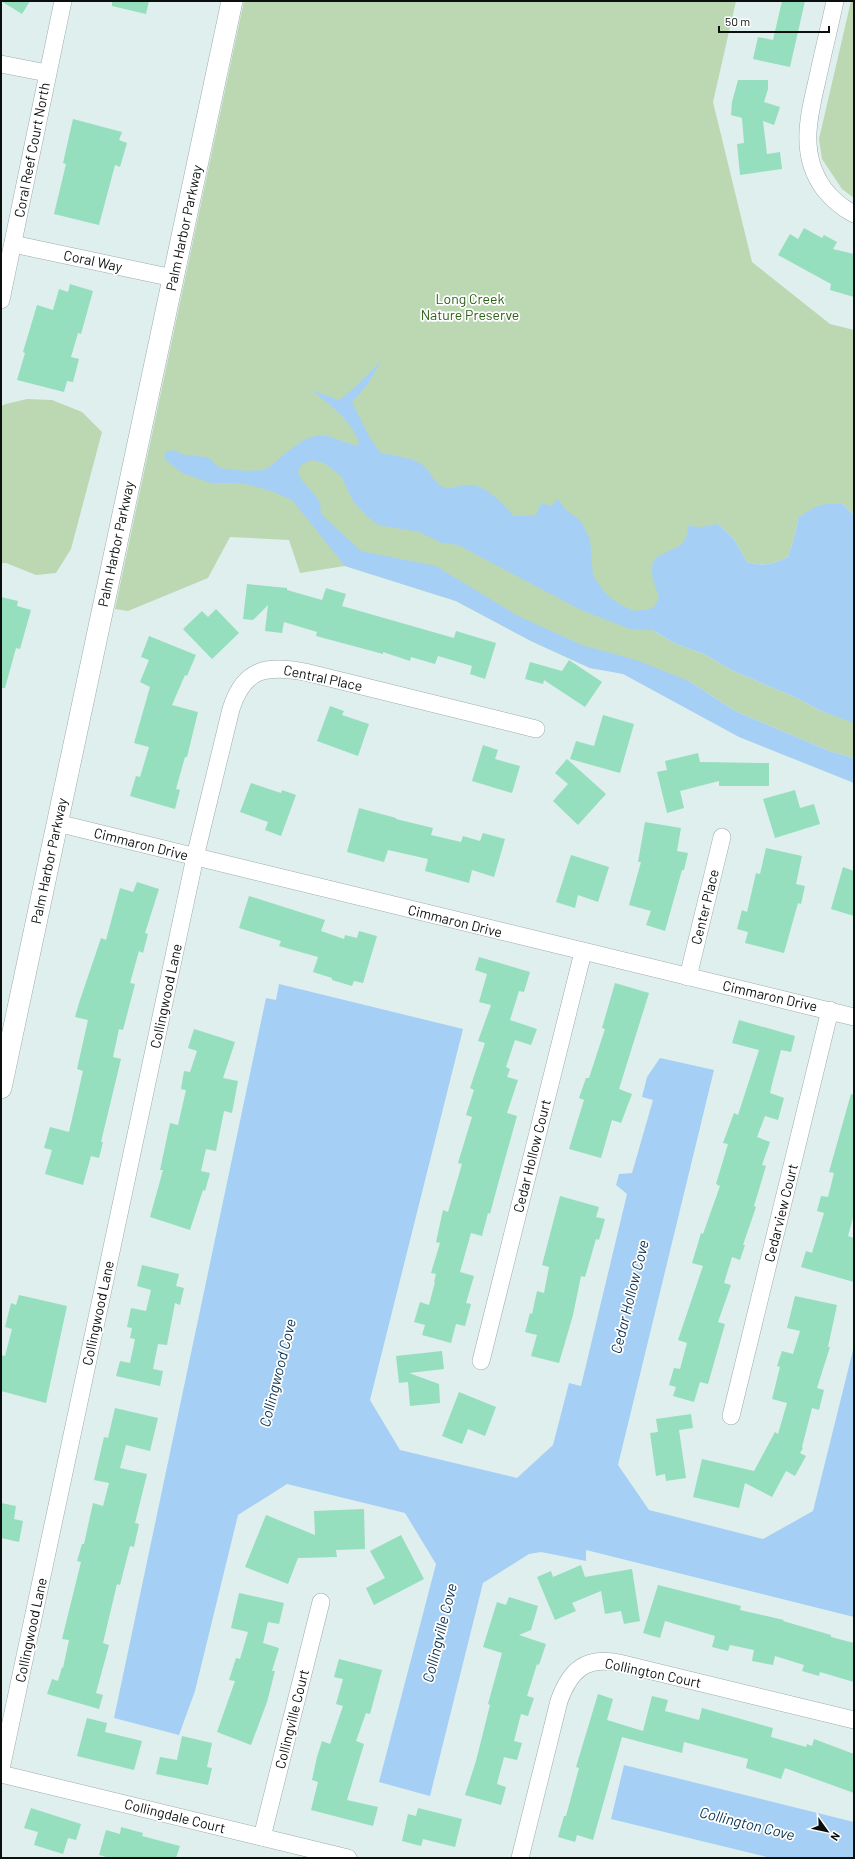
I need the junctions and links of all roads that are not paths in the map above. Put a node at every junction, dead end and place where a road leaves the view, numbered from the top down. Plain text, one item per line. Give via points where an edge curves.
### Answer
1 (63, 1) edge
2 (232, 1) edge
3 (835, 1) edge
4 (1, 64) edge
5 (48, 73) junction
6 (854, 214) edge
7 (13, 244) junction
8 (173, 278) junction
9 (1, 300) edge
10 (536, 729) dead end
11 (57, 824) junction
12 (722, 838) dead end
13 (195, 857) junction
14 (583, 952) junction
15 (688, 977) junction
16 (830, 1010) junction
17 (854, 1017) edge
18 (1, 1088) edge
19 (481, 1361) dead end
20 (731, 1416) dead end
21 (321, 1602) dead end
22 (854, 1720) edge
23 (1, 1770) edge
24 (1, 1774) edge
25 (262, 1837) junction
26 (348, 1858) edge
27 (520, 1858) edge

1 - 5 street, Coral Reef Court North
2 - 8 street, Palm Harbor Parkway
3 - 6 street via 808,120 808,150 821,185 838,204
4 - 5 street
5 - 7 street, Coral Reef Court North
7 - 8 street, Coral Way
7 - 9 street, Coral Reef Court North
8 - 11 street, Palm Harbor Parkway
10 - 13 street, Central Place via 305,672 276,668 253,674 240,686 234,700
11 - 13 street, Cimmaron Drive
11 - 18 street, Palm Harbor Parkway
12 - 15 street, Center Place
13 - 14 street, Cimmaron Drive
13 - 23 street, Collingwood Lane
14 - 15 street, Cimmaron Drive
14 - 19 street, Cedar Hollow Court
15 - 16 street, Cimmaron Drive
16 - 17 street, Cimmaron Drive
16 - 20 street, Cedarview Court
21 - 25 street, Collingville Court
22 - 27 street, Collington Court via 619,1663 601,1660 586,1664 567,1682 559,1701
24 - 25 street, Collingdale Court
25 - 26 street, Collingdale Court

